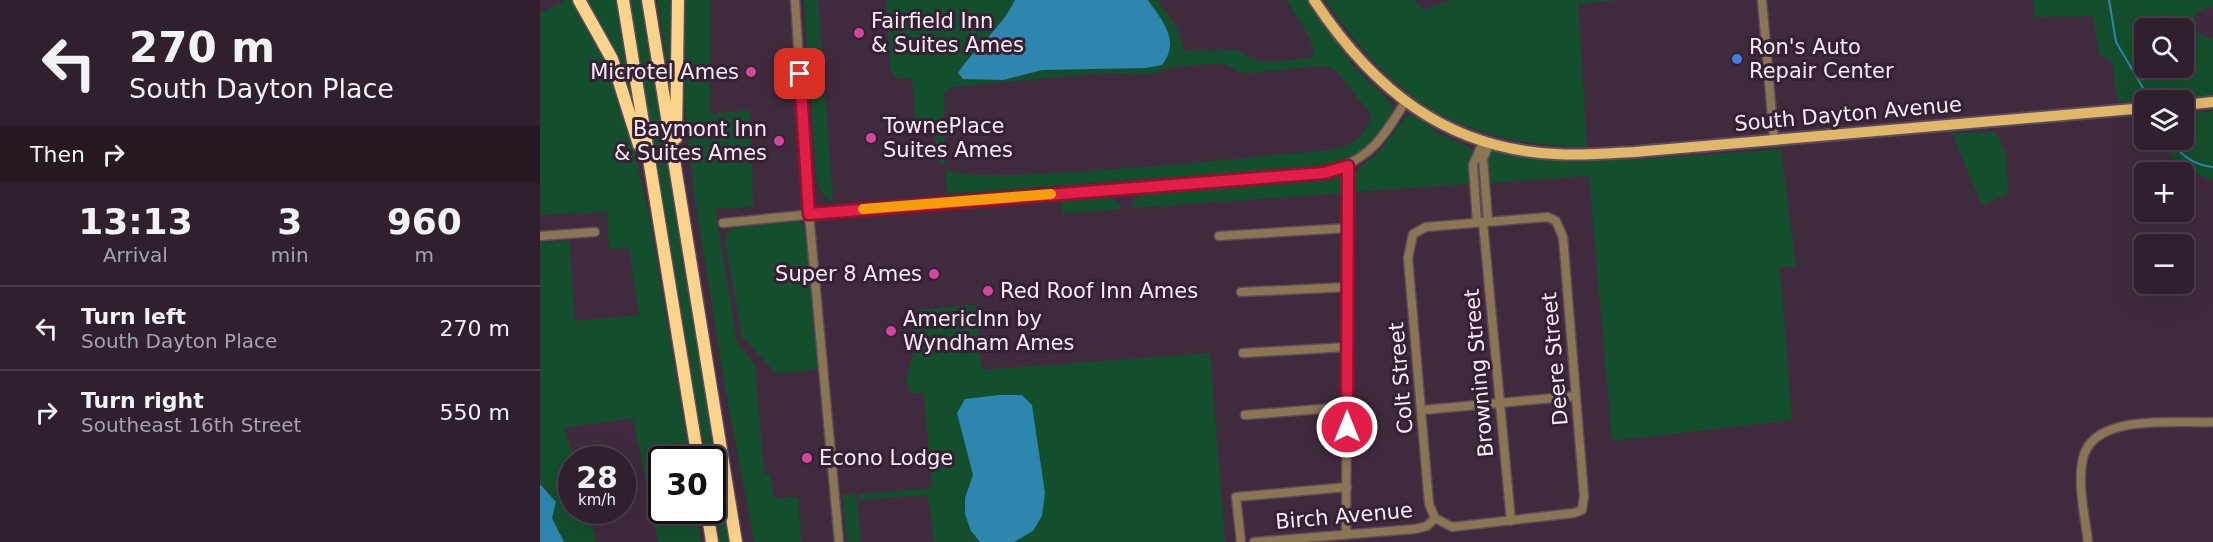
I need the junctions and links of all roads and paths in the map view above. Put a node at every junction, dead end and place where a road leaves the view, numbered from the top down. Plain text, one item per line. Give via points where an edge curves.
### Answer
1 (579, 0) edge
2 (623, 0) edge
3 (648, 0) edge
4 (678, 0) edge
5 (795, 0) edge
6 (1314, 0) edge
7 (1762, 0) edge
8 (1405, 102) junction
9 (2213, 102) edge
10 (2194, 104) edge
11 (2134, 109) edge
12 (1774, 140) junction
13 (1487, 141) junction
14 (674, 154) junction
15 (1348, 166) junction
16 (809, 214) junction
17 (1483, 222) junction
18 (723, 223) dead end
19 (1348, 228) junction
20 (595, 232) dead end
21 (540, 236) edge
22 (1219, 236) dead end
23 (663, 248) junction
24 (1347, 287) junction
25 (1241, 292) dead end
26 (1347, 347) junction
27 (1243, 353) dead end
28 (1575, 396) junction
29 (1500, 403) junction
30 (1347, 407) junction
31 (1422, 410) junction
32 (1245, 415) dead end
33 (2213, 422) edge
34 (718, 425) junction
35 (696, 446) edge
36 (1347, 488) junction
37 (1435, 518) junction
38 (1511, 521) junction
39 (706, 524) edge
40 (708, 524) edge
41 (1347, 535) junction
42 (707, 542) edge
43 (712, 542) edge
44 (736, 542) edge
45 (744, 542) edge
46 (839, 542) edge
47 (1241, 542) edge
48 (1254, 542) edge
49 (2088, 542) edge

1 - 23 highway via 623,86
2 - 23 highway
3 - 14 highway
4 - 14 highway via 678,119
5 - 16 street
6 - 8 main road, South Dayton Avenue via 1357,58
7 - 12 street
8 - 13 main road, South Dayton Avenue
8 - 15 street via 1383,135
9 - 10 main road
11 - 12 main road, South Dayton Avenue
12 - 13 main road, South Dayton Avenue via 1634,152 1554,154
13 - 17 street, Browning Street via 1483,159
14 - 34 highway
15 - 16 street via 1324,173
15 - 19 street
16 - 18 street
16 - 46 street
17 - 28 street, Deere Street via 1548,216 1556,221 1563,237
17 - 29 street, Browning Street
17 - 31 street, Colt Street via 1426,226 1413,234 1408,258
19 - 22 street
19 - 24 street
20 - 21 street
23 - 35 highway
24 - 25 street
24 - 26 street
26 - 27 street
26 - 30 street
28 - 29 street
28 - 38 street, Deere Street via 1582,510
29 - 31 street
29 - 38 street, Browning Street
30 - 32 street
30 - 36 street
31 - 37 street, Colt Street via 1428,504
33 - 49 street via 2139,423 2106,430 2086,450 2083,459
34 - 44 highway
34 - 45 highway
36 - 41 street
36 - 47 street via 1236,497
37 - 38 street via 1452,527
37 - 41 street, Birch Avenue via 1415,530
39 - 42 highway
40 - 43 highway
41 - 48 street, Birch Avenue

